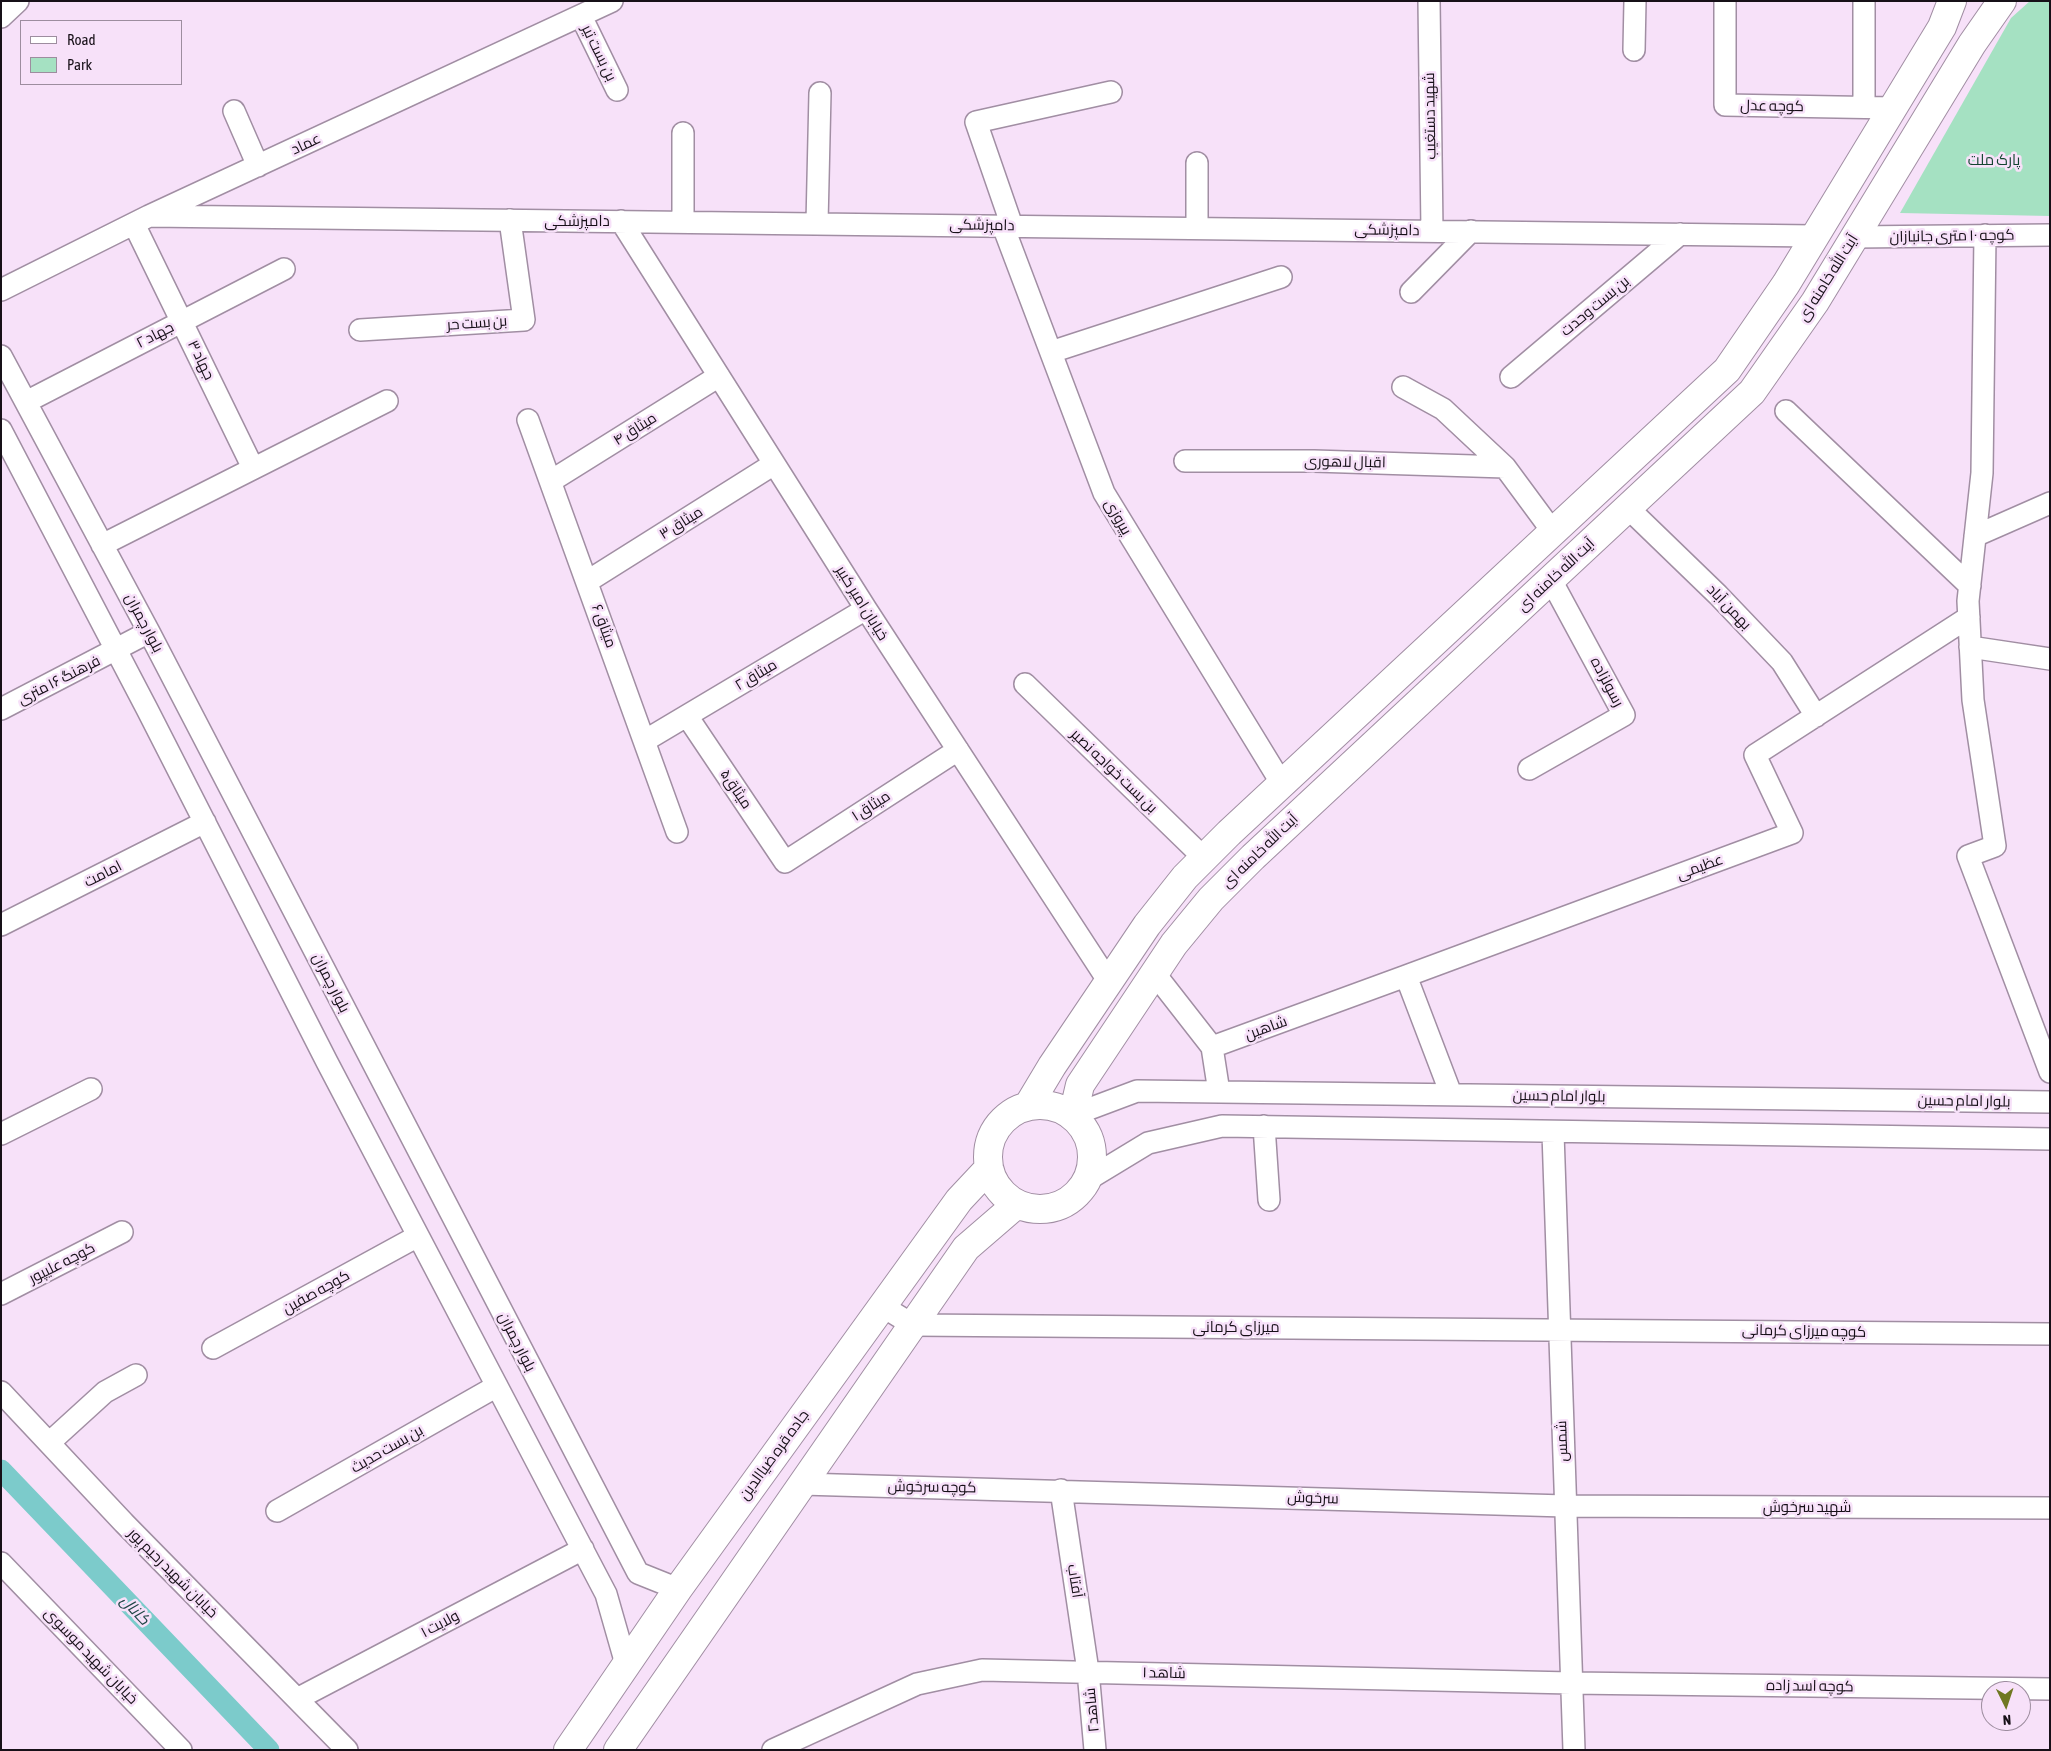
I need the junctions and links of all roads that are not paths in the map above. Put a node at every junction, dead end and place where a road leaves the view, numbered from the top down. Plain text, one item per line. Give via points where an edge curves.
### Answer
1 (18, 1) edge
2 (612, 1) edge
3 (1429, 1) edge
4 (1635, 1) edge
5 (1725, 1) edge
6 (1864, 1) edge
7 (1952, 1) edge
8 (2002, 1) edge
9 (581, 16) junction
10 (1, 18) edge
11 (1634, 50) dead end
12 (617, 90) dead end
13 (1111, 92) dead end
14 (820, 93) dead end
15 (1864, 107) junction
16 (1893, 108) junction
17 (234, 111) dead end
18 (683, 133) dead end
19 (1197, 163) dead end
20 (258, 166) junction
21 (142, 220) junction
22 (510, 220) junction
23 (621, 221) junction
24 (683, 222) junction
25 (817, 223) junction
26 (1007, 226) junction
27 (1197, 228) junction
28 (1432, 231) junction
29 (1471, 231) junction
30 (1680, 234) junction
31 (1985, 235) junction
32 (2050, 235) edge
33 (1815, 236) junction
34 (1854, 237) junction
35 (284, 268) dead end
36 (1281, 277) dead end
37 (1, 290) edge
38 (1411, 292) dead end
39 (182, 321) junction
40 (360, 330) dead end
41 (1051, 352) junction
42 (1, 356) edge
43 (719, 376) junction
44 (1511, 377) dead end
45 (1403, 387) dead end
46 (387, 401) dead end
47 (26, 402) junction
48 (1786, 411) dead end
49 (528, 420) dead end
50 (1, 430) edge
51 (1185, 462) dead end
52 (774, 464) junction
53 (1505, 467) junction
54 (253, 468) junction
55 (551, 481) junction
56 (2050, 502) edge
57 (1628, 508) junction
58 (1553, 532) junction
59 (1976, 536) junction
60 (102, 545) junction
61 (1551, 580) junction
62 (588, 582) junction
63 (1970, 586) junction
64 (866, 609) junction
65 (1969, 617) junction
66 (149, 632) junction
67 (1970, 647) junction
68 (116, 650) junction
69 (2050, 659) edge
70 (1025, 684) dead end
71 (1, 710) edge
72 (687, 716) junction
73 (1816, 716) junction
74 (646, 740) junction
75 (958, 750) junction
76 (1529, 769) dead end
77 (1282, 784) junction
78 (205, 822) junction
79 (677, 832) dead end
80 (1204, 858) junction
81 (785, 862) joint
82 (1, 925) edge
83 (1155, 974) junction
84 (1406, 976) junction
85 (1109, 982) junction
86 (1212, 1047) junction
87 (2050, 1072) edge
88 (91, 1089) dead end
89 (1219, 1092) junction
90 (1451, 1094) junction
91 (2050, 1102) edge
92 (1028, 1106) junction
93 (1073, 1116) junction
94 (1264, 1126) junction
95 (1553, 1133) junction
96 (1, 1134) edge
97 (2050, 1139) edge
98 (989, 1168) junction
99 (1087, 1180) junction
100 (1269, 1200) dead end
101 (1017, 1204) junction
102 (122, 1232) dead end
103 (418, 1236) junction
104 (1, 1294) edge
105 (882, 1306) junction
106 (913, 1325) junction
107 (1559, 1329) junction
108 (2050, 1334) edge
109 (213, 1348) dead end
110 (136, 1375) dead end
111 (497, 1386) junction
112 (1, 1392) edge
113 (49, 1443) junction
114 (802, 1484) junction
115 (1061, 1490) junction
116 (1565, 1506) junction
117 (2050, 1508) edge
118 (277, 1511) dead end
119 (583, 1549) junction
120 (1, 1563) edge
121 (678, 1589) junction
122 (626, 1664) junction
123 (1088, 1671) junction
124 (1571, 1683) junction
125 (2050, 1689) edge
126 (297, 1699) junction
127 (626, 1745) edge
128 (181, 1750) edge
129 (347, 1750) edge
130 (568, 1750) edge
131 (773, 1750) edge
132 (1095, 1750) edge
133 (1574, 1750) edge

1 - 10 street
2 - 9 street, عماد
3 - 28 street, شهید دستغیب
4 - 11 street
5 - 15 street, کوچه عدل via 1725,105
6 - 15 street
7 - 16 main road via 1942,27
8 - 34 main road, آیت الله خامنه ای via 1972,44
9 - 12 street, بن بست تیر
9 - 20 street, عماد
13 - 26 street, پیروزی via 976,122
14 - 25 street
15 - 16 street, کوچه عدل
16 - 33 main road
17 - 20 street
18 - 24 street
19 - 27 street
20 - 21 street, عماد
21 - 22 street, دامپزشکی
21 - 37 street, عماد
21 - 39 street, جهاد ۳
22 - 23 street, دامپزشکی
22 - 40 street, بن بست حر via 524,320
23 - 24 street, دامپزشکی
23 - 43 street, خیابان امیر کبیر
24 - 25 street, دامپزشکی
25 - 26 street, دامپزشکی
26 - 27 street, دامپزشکی
26 - 41 street, پیروزی
27 - 28 street, دامپزشکی
28 - 29 street, دامپزشکی
29 - 30 street, دامپزشکی
29 - 38 street
30 - 33 street, دامپزشکی
30 - 44 street, بن بست وحدت
31 - 32 street, کوچه ۱۰ متری جانبازان
31 - 34 street, کوچه ۱۰ متری جانبازان
31 - 59 street via 1982,473
33 - 58 main road via 1726,370
34 - 57 main road, آیت الله خامنه ای via 1815,302 1752,392
35 - 39 street, جهاد ۲
36 - 41 street
39 - 47 street, جهاد ۲
39 - 54 street, جهاد ۳
41 - 77 street, پیروزی via 1104,493
42 - 47 street, بلوار چمران
43 - 52 street, خیابان امیر کبیر
43 - 55 street, میثاق ۴
45 - 53 street via 1443,410
46 - 54 street
47 - 60 street, بلوار چمران
48 - 63 street
49 - 55 street, میثاق ۶
50 - 68 street
51 - 53 street, اقبال لاهوری via 1314,461
52 - 62 street, میثاق ۳
52 - 64 street, خیابان امیر کبیر
53 - 58 street
54 - 60 street
55 - 62 street, میثاق ۶
56 - 59 street
57 - 61 main road, آیت الله خامنه ای
57 - 73 street, بهمن آباد via 1782,662
58 - 77 main road
59 - 63 street
60 - 66 street, بلوار چمران
61 - 76 street, رسولزاده via 1624,715
61 - 83 main road, آیت الله خامنه ای via 1252,857 1211,899 1174,944
62 - 74 street, میثاق ۶
63 - 65 street
64 - 72 street, میثاق ۲
64 - 75 street, خیابان امیر کبیر
65 - 67 street
65 - 73 street, عظیمی
66 - 68 street, فرهنگ ۱۶ متری
66 - 121 street, بلوار چمران via 638,1574
67 - 69 street
67 - 87 street via 1973,700 1995,846 1968,856
68 - 71 street, فرهنگ ۱۶ متری
68 - 78 street
70 - 80 street, بن بست خواجه نصیر
72 - 74 street, میثاق ۲
72 - 81 street, میثاق۵
73 - 84 street, عظیمی via 1755,755 1792,834
74 - 79 street, میثاق ۶
75 - 81 street, میثاق ۱
75 - 85 street, خیابان امیر کبیر
77 - 80 main road
78 - 82 street, امامت
78 - 103 street
80 - 85 main road via 1147,925
83 - 86 street
83 - 93 main road, آیت الله خامنه ای via 1080,1085
84 - 86 street, شاهین
84 - 90 street
85 - 92 main road
86 - 89 street
88 - 96 street
89 - 90 street, بلوار امام حسین
89 - 93 street, بلوار امام حسین via 1137,1091
90 - 91 street, بلوار امام حسین
92 - 93 main road via 1059,1108
92 - 98 main road via 1001,1122 990,1144
93 - 99 main road via 1085,1129 1091,1145 1092,1163
94 - 95 street
94 - 99 street via 1222,1126 1148,1143
94 - 100 street
95 - 97 street
95 - 107 street, شمس
98 - 101 main road via 1004,1195
98 - 105 main road, جاده قره ضیاالدین via 959,1200
99 - 101 main road via 1077,1193 1057,1206 1033,1208
101 - 106 main road via 966,1248
102 - 104 street, کوچه علیپور
103 - 109 street, کوچه صفین
103 - 111 street
105 - 106 street
105 - 121 main road, جاده قره ضیاالدین
106 - 107 street, میرزای کرمانی
106 - 114 main road
107 - 108 street, کوچه میرزای کرمانی
107 - 116 street, شمس
110 - 113 street via 105,1392
111 - 118 street, بن بست حدیث
111 - 119 street
112 - 113 street, خیابان شهید رحیم پور
113 - 126 street, خیابان شهید رحیم پور
114 - 115 street, کوچه سرخوش
114 - 127 main road
115 - 116 street, سرخوش
115 - 123 street, آفتاب
116 - 117 street, شهید سرخوش
116 - 124 street, شمس
119 - 122 street via 606,1594
119 - 126 street, ولایت ۱
120 - 128 street, خیابان شهید موسوی
121 - 122 main road, جاده قره ضیاالدین
122 - 130 main road, جاده قره ضیاالدین
123 - 124 street, شاهد ۱
123 - 131 street, شاهد ۱ via 982,1670 917,1684
123 - 132 street, شاهد۲
124 - 125 street, کوچه اسد زاده
124 - 133 street, شمس
126 - 129 street, خیابان شهید رحیم پور

